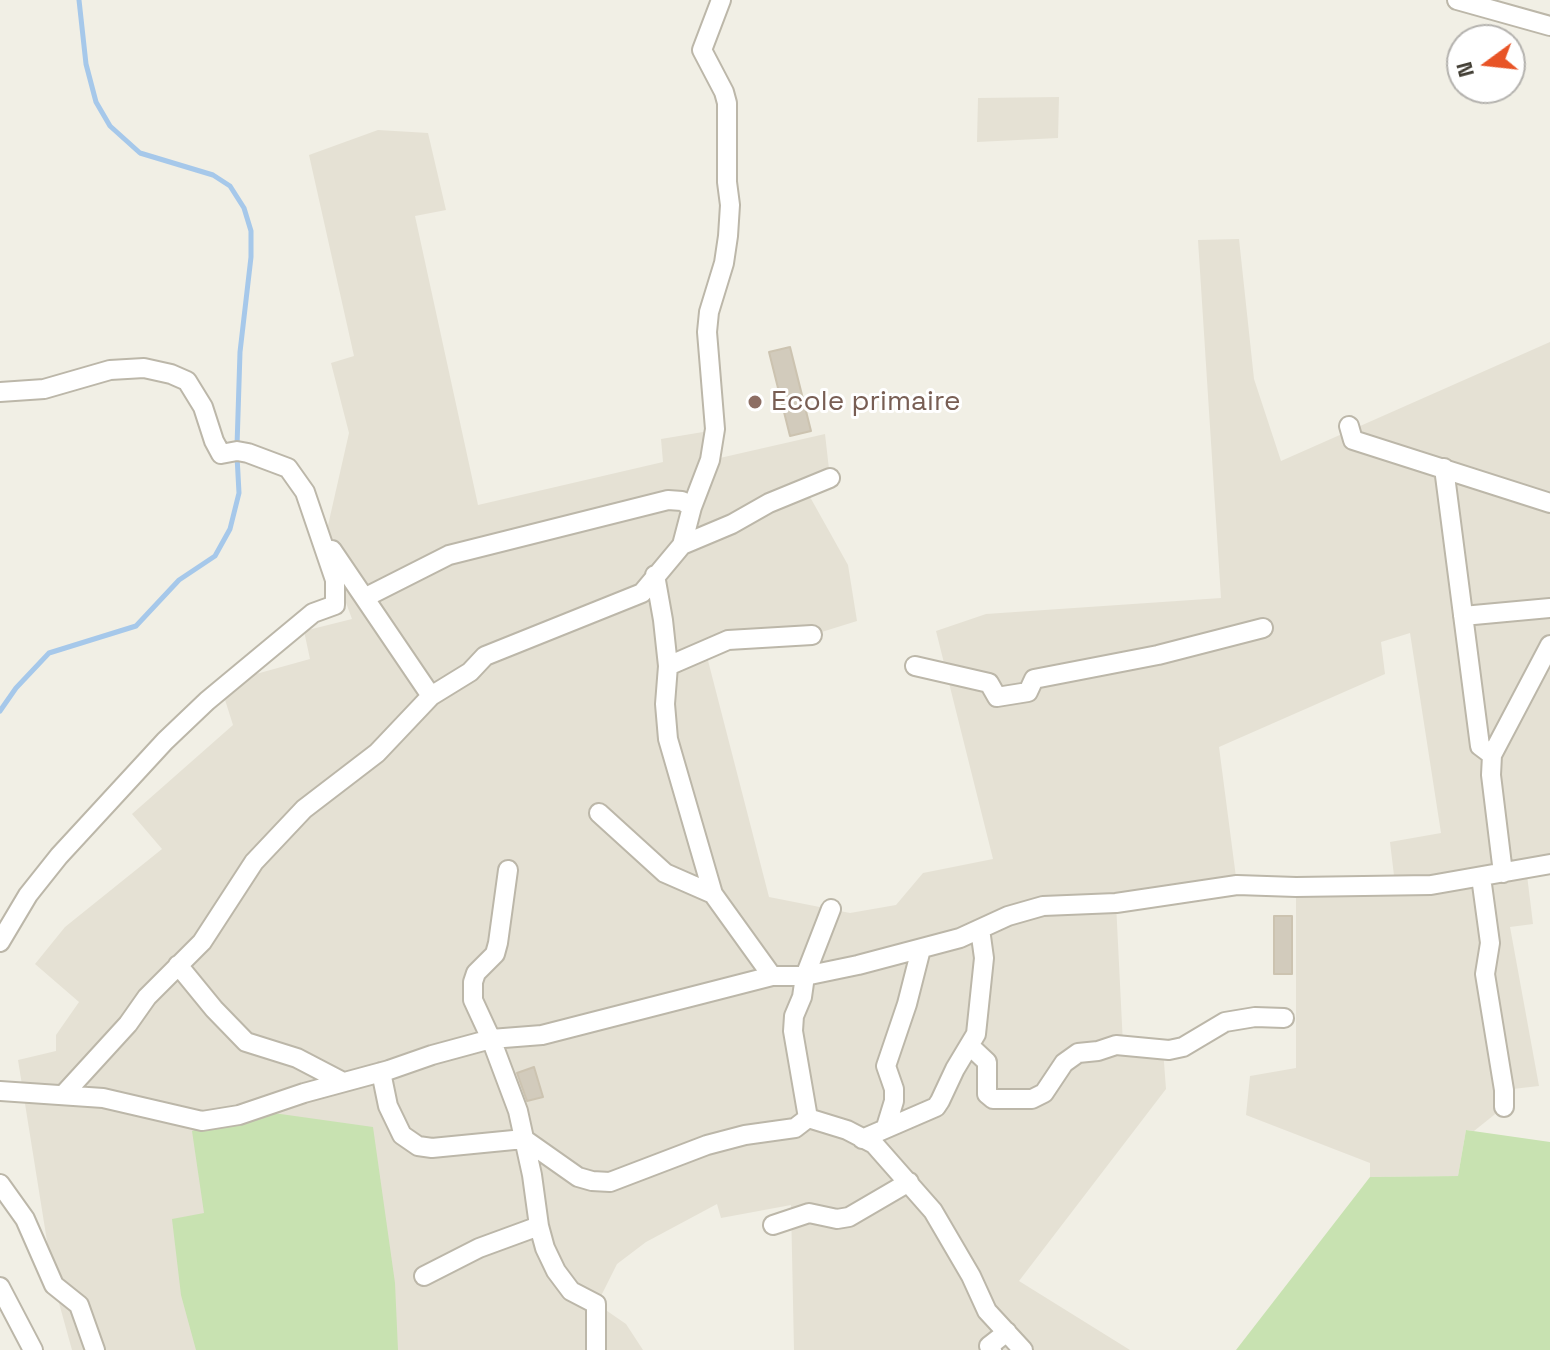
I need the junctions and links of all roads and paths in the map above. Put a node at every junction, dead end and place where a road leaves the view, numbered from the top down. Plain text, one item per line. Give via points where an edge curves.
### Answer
1 (721, 0) edge
2 (1457, 0) edge
3 (1550, 26) edge
4 (0, 392) edge
5 (1349, 426) dead end
6 (1444, 468) junction
7 (830, 478) dead end
8 (1550, 503) edge
9 (692, 507) junction
10 (324, 543) junction
11 (682, 545) junction
12 (655, 575) junction
13 (366, 597) junction
14 (1550, 608) edge
15 (1463, 616) junction
16 (1263, 628) dead end
17 (812, 635) dead end
18 (1550, 645) edge
19 (668, 666) junction
20 (915, 666) dead end
21 (431, 696) junction
22 (1492, 755) junction
23 (599, 813) dead end
24 (1550, 864) edge
25 (508, 870) dead end
26 (1503, 873) junction
27 (1481, 877) junction
28 (713, 894) junction
29 (831, 909) dead end
30 (980, 929) junction
31 (0, 942) edge
32 (921, 949) junction
33 (178, 965) junction
34 (772, 976) junction
35 (805, 976) junction
36 (1284, 1018) dead end
37 (491, 1039) junction
38 (970, 1046) junction
39 (381, 1072) junction
40 (343, 1082) junction
41 (0, 1091) edge
42 (64, 1094) junction
43 (1504, 1107) dead end
44 (808, 1118) junction
45 (886, 1127) junction
46 (524, 1139) junction
47 (862, 1139) junction
48 (909, 1182) junction
49 (0, 1184) edge
50 (773, 1225) dead end
51 (539, 1226) junction
52 (424, 1276) dead end
53 (0, 1287) edge
54 (1007, 1332) junction
55 (33, 1350) edge
56 (95, 1350) edge
57 (596, 1350) edge
58 (992, 1350) edge
59 (1023, 1350) edge

1 - 9 street via 702,50 727,103 729,219 707,332 715,429
2 - 3 street
4 - 10 street via 44,389 110,370 144,368 187,381 221,454 248,453 288,468 305,492
5 - 6 street via 1353,440
6 - 8 street
6 - 15 street
7 - 11 street
9 - 11 street
9 - 13 street via 668,500 463,552
10 - 13 street
10 - 31 street via 335,580 335,605 313,613 165,741 59,856
11 - 12 street
12 - 19 street
12 - 21 street via 642,593 485,656
13 - 21 street
14 - 15 street
15 - 22 street via 1480,746
16 - 20 street via 1034,679 1028,692 997,697 989,683
17 - 19 street via 728,640
18 - 22 street
19 - 28 street via 668,739
21 - 33 street via 377,753 304,809 266,848 216,924
22 - 26 street
23 - 28 street via 665,873
24 - 26 street
25 - 37 street via 495,954 473,982 473,1000
26 - 27 street
27 - 30 street via 1431,885 1237,885 1116,903 1043,906
27 - 43 street via 1490,943 1485,974
28 - 34 street
29 - 35 street
30 - 32 street
30 - 38 street via 984,970
32 - 35 street
32 - 45 street via 886,1066 894,1089
33 - 40 street via 246,1042 297,1058
33 - 42 street
34 - 35 street
34 - 37 street via 542,1035
35 - 44 street via 793,1031
36 - 38 street via 1225,1022 1169,1050 1116,1045 1078,1053 1064,1063 1044,1093 1032,1099 993,1099 987,1094 987,1062
37 - 39 street
37 - 46 street
38 - 45 street via 936,1107
39 - 40 street
39 - 46 street via 388,1106 402,1135 418,1146
40 - 42 street via 239,1115 202,1121
41 - 42 street
44 - 46 street via 795,1128 707,1145 610,1182 578,1177
44 - 47 street
45 - 47 street
46 - 51 street
47 - 48 street via 874,1144
48 - 50 street via 849,1217 809,1213
48 - 54 street via 933,1211 987,1311
49 - 56 street via 25,1219 54,1285 79,1305
51 - 52 street
51 - 57 street via 556,1271 571,1291 596,1304
53 - 55 street
54 - 58 street via 989,1346
54 - 59 street

